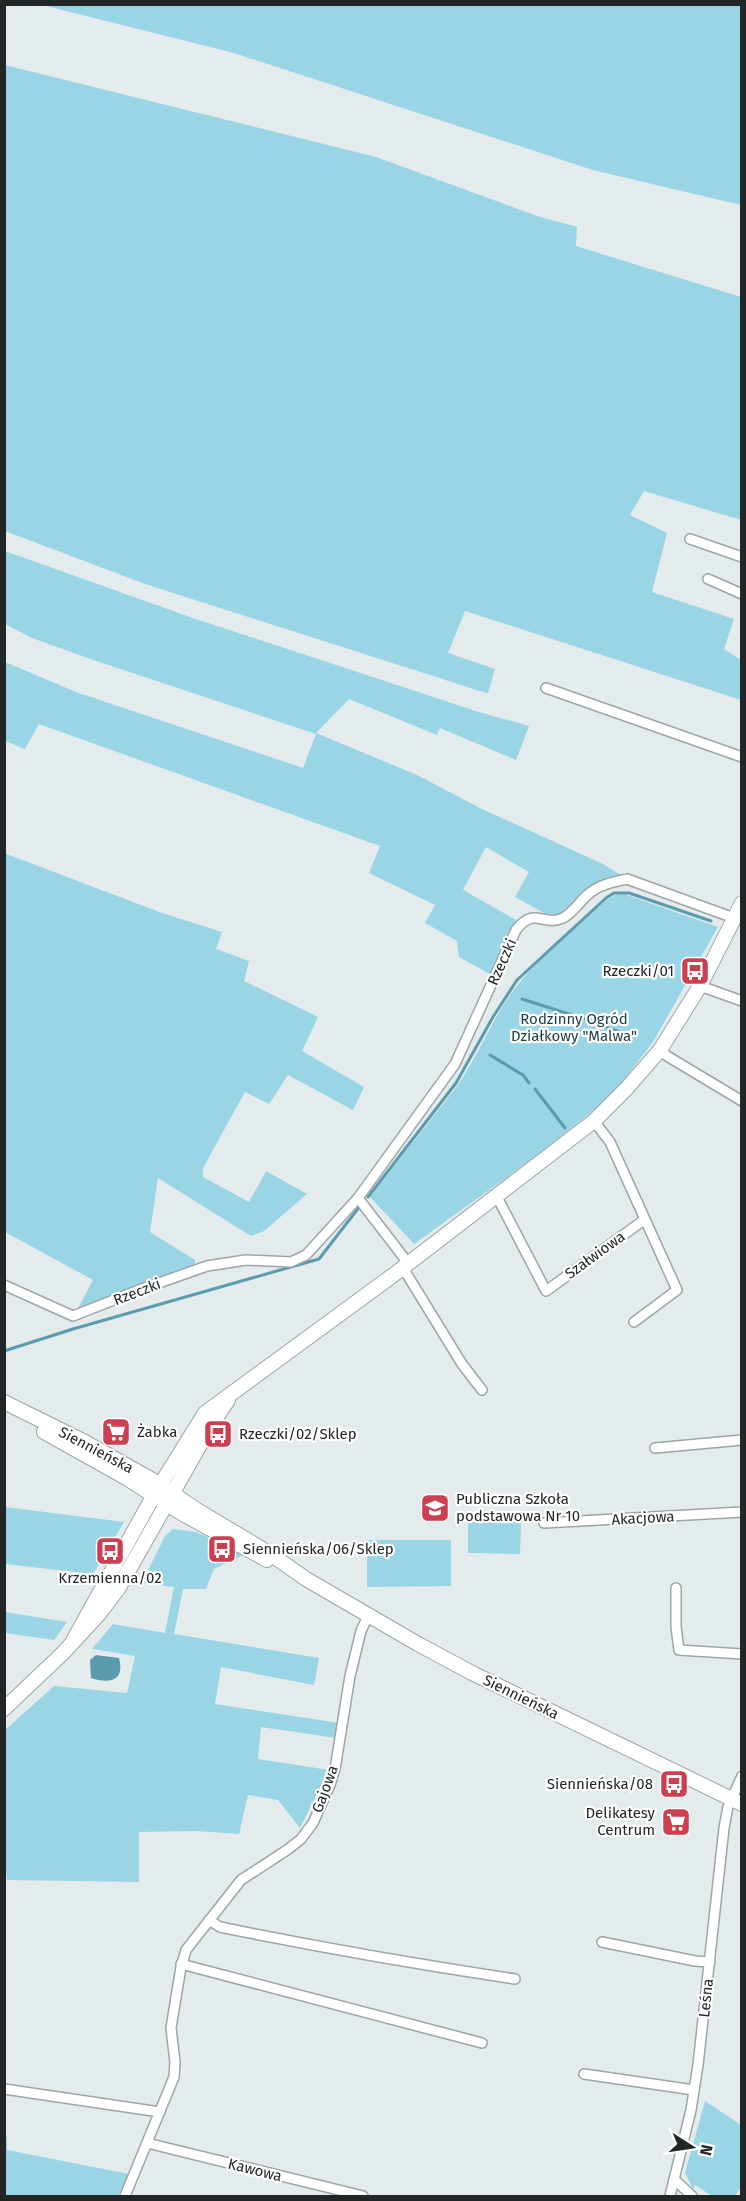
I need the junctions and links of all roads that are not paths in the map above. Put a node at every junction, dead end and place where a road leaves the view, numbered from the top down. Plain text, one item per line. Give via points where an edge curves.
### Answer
1 (690, 539) dead end
2 (741, 557) edge
3 (708, 579) dead end
4 (741, 594) edge
5 (546, 688) dead end
6 (741, 758) edge
7 (739, 910) edge
8 (700, 986) junction
9 (741, 1001) edge
10 (660, 1050) junction
11 (741, 1101) edge
12 (594, 1121) junction
13 (496, 1195) junction
14 (358, 1198) junction
15 (644, 1220) junction
16 (406, 1265) junction
17 (4, 1284) edge
18 (634, 1323) dead end
19 (482, 1390) dead end
20 (235, 1392) junction
21 (4, 1402) edge
22 (4, 1410) edge
23 (741, 1440) edge
24 (655, 1448) dead end
25 (157, 1490) junction
26 (170, 1499) junction
27 (741, 1512) edge
28 (544, 1523) dead end
29 (676, 1588) dead end
30 (368, 1616) junction
31 (74, 1639) junction
32 (741, 1654) edge
33 (4, 1709) edge
34 (741, 1776) edge
35 (737, 1801) edge
36 (209, 1920) junction
37 (602, 1942) dead end
38 (710, 1962) junction
39 (181, 1964) junction
40 (515, 1979) dead end
41 (482, 2043) dead end
42 (584, 2074) dead end
43 (4, 2089) edge
44 (694, 2090) junction
45 (160, 2112) junction
46 (147, 2143) junction
47 (674, 2179) junction
48 (125, 2196) edge
49 (363, 2196) edge
50 (670, 2196) edge
51 (692, 2196) edge

1 - 2 street
3 - 4 street
5 - 6 street
7 - 8 main road, Rzeczki
7 - 14 street, Rzeczki via 627,879 591,892 561,919 533,917 522,922 455,1064
8 - 9 street
8 - 10 main road, Rzeczki
10 - 11 street
10 - 12 main road, Rzeczki
12 - 13 main road, Rzeczki
12 - 15 street via 610,1142
13 - 15 street, Szałwiowa via 546,1291
13 - 16 main road, Rzeczki
14 - 16 street
14 - 17 street, Rzeczki via 316,1245 298,1259 282,1263 232,1261 207,1266 78,1316
15 - 18 street via 677,1290
16 - 19 street via 462,1364
16 - 20 main road, Rzeczki
20 - 25 main road, Rzeczki via 205,1413
20 - 26 main road, Rzeczki via 208,1429
21 - 25 main road, Siennieńska via 85,1442
22 - 25 main road, Siennieńska
23 - 24 street
25 - 26 main road, Siennieńska
25 - 31 main road, Rzeczki
26 - 30 main road, Siennieńska via 269,1553
26 - 31 main road, Rzeczki via 118,1588
27 - 28 street, Akacjowa
29 - 32 street via 679,1650
30 - 35 main road, Siennieńska via 472,1673
30 - 36 street, Gajowa via 350,1676 333,1777 313,1823 287,1850 241,1880
31 - 33 main road
34 - 35 street
35 - 38 street, Leśna via 728,1807 724,1827
36 - 39 street, Gajowa via 186,1950
36 - 40 street via 220,1927 297,1943
37 - 38 street
38 - 44 street, Leśna
39 - 41 street
39 - 45 street, Gajowa via 171,2028 174,2077
42 - 44 street
43 - 45 street
44 - 47 street, Leśna
45 - 46 street, Gajowa
46 - 48 street, Gajowa
46 - 49 street, Kawowa
47 - 50 street, Leśna
47 - 51 street

